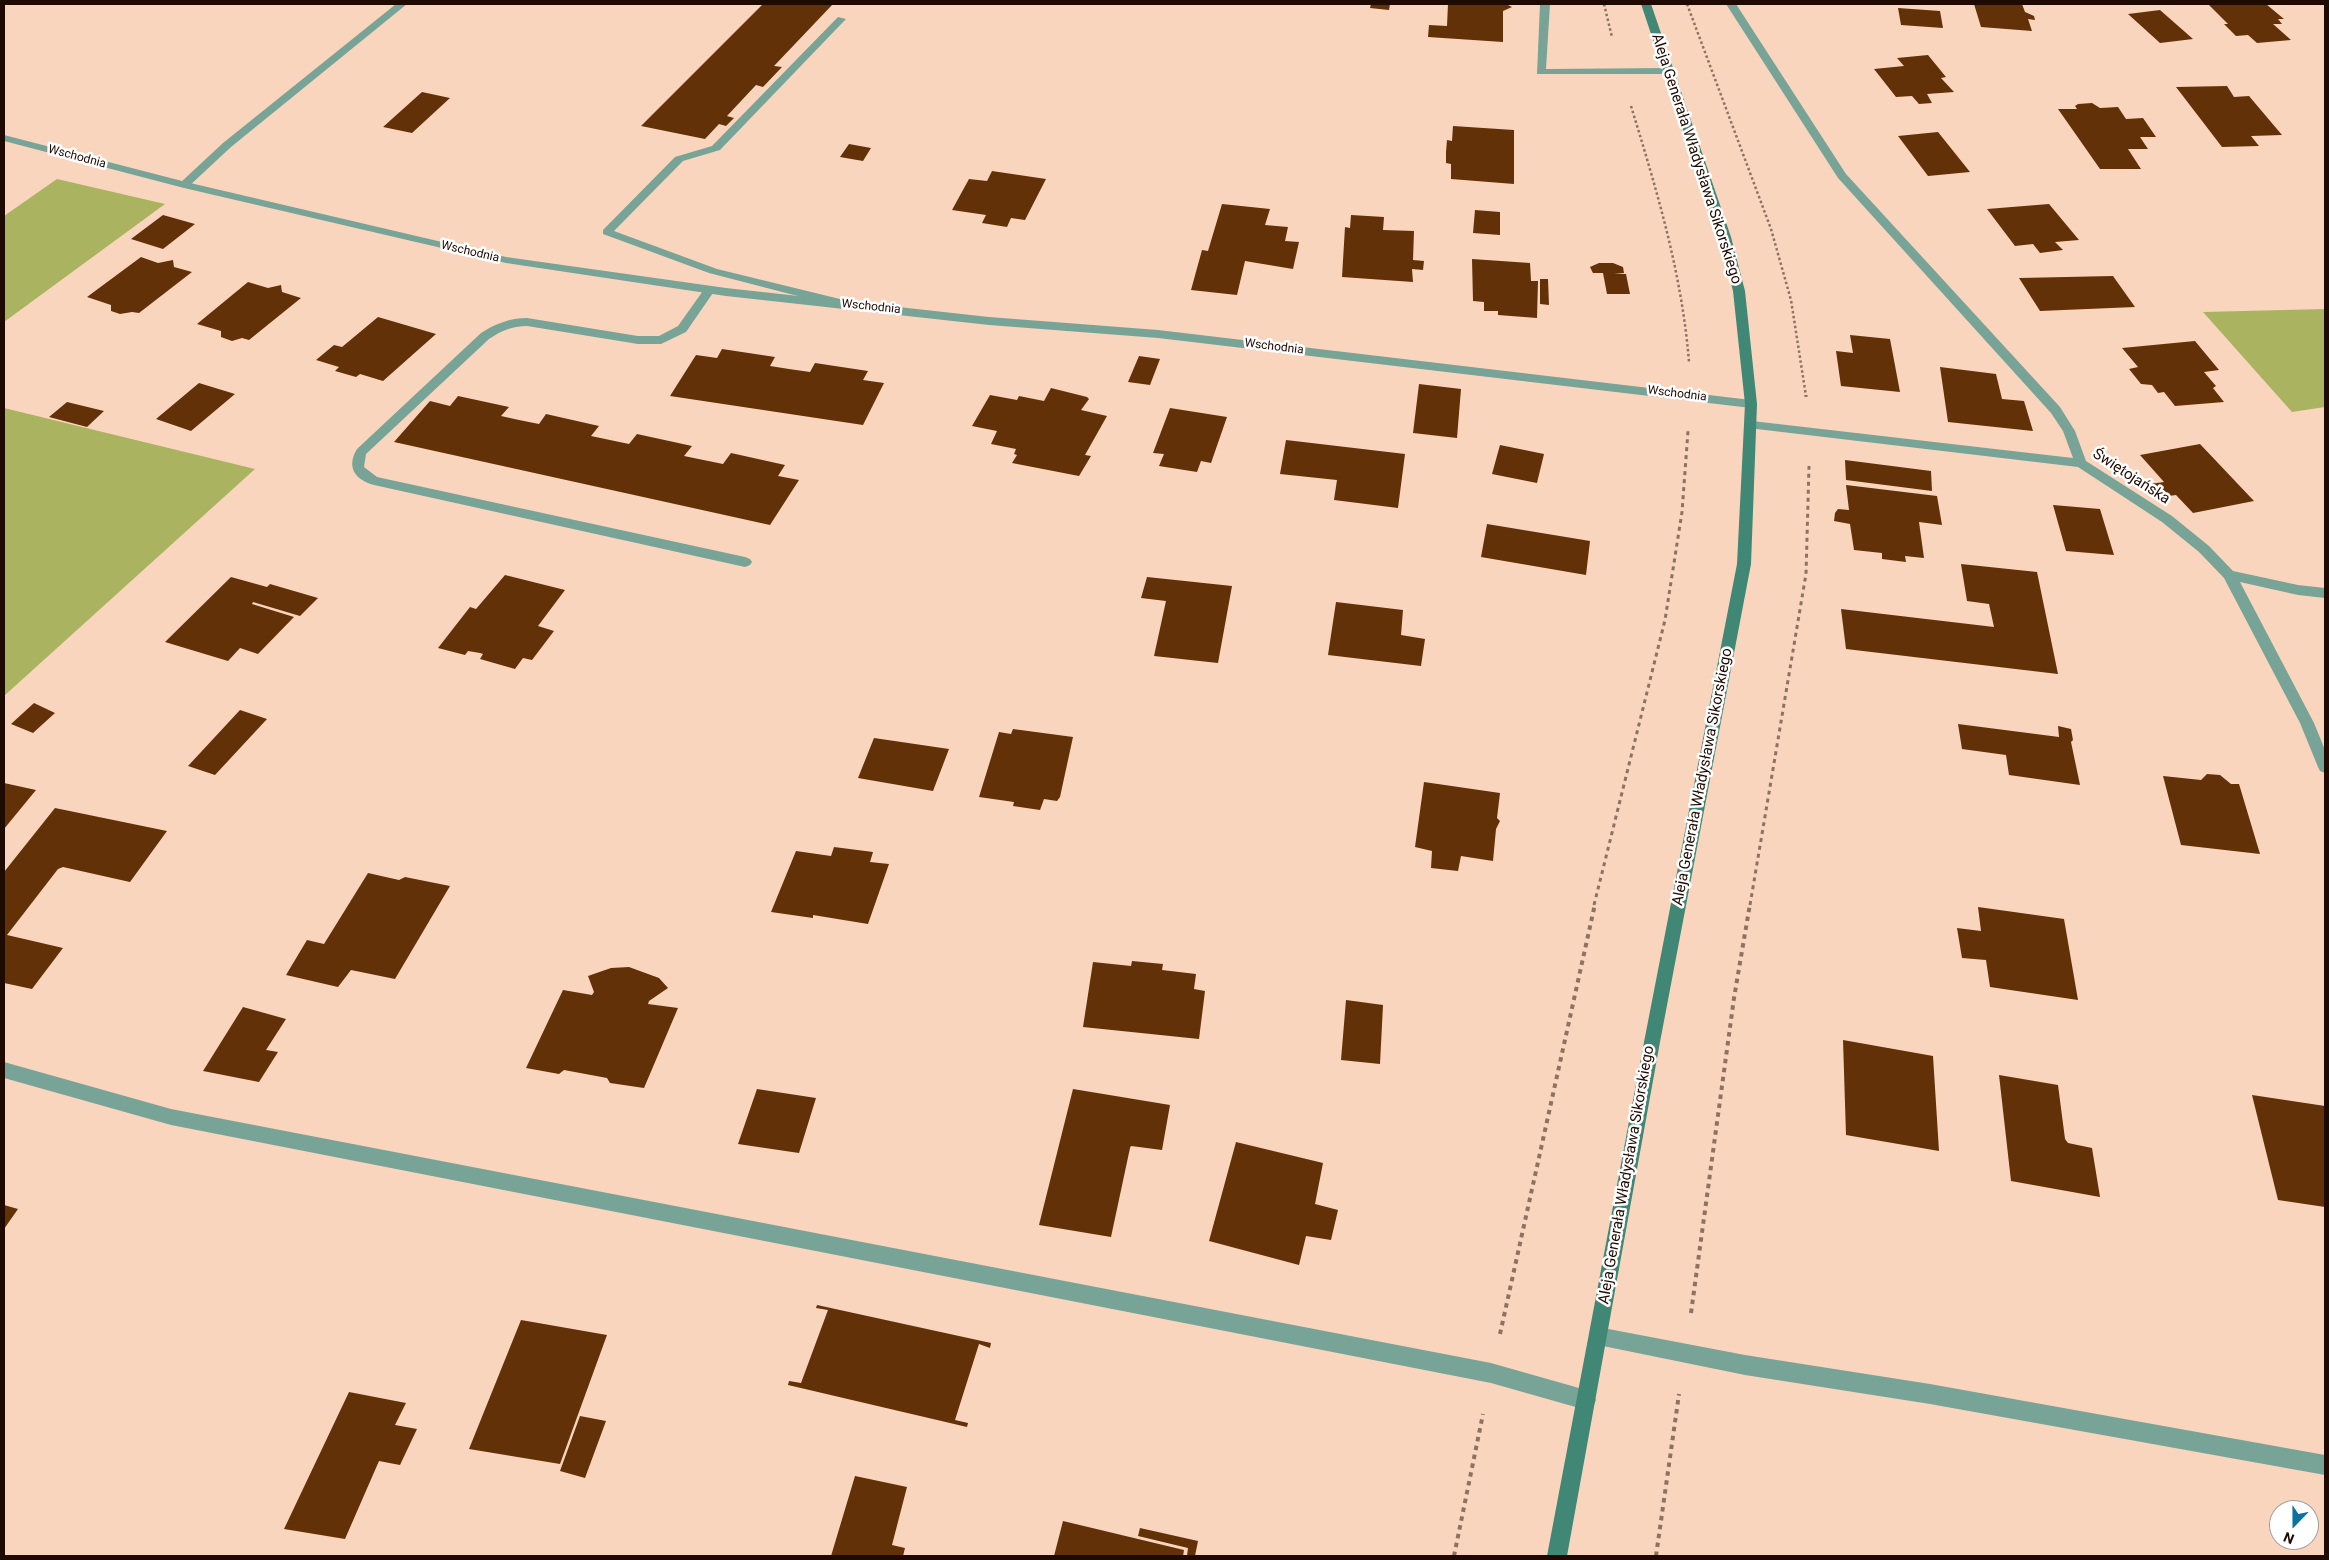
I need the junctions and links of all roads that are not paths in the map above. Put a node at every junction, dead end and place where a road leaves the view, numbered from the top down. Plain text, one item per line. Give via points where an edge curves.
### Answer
1 (402, 4) edge
2 (1545, 4) edge
3 (1646, 4) edge
4 (1731, 4) edge
5 (841, 19) dead end
6 (1668, 71) junction
7 (4, 138) edge
8 (184, 185) junction
9 (709, 290) junction
10 (844, 304) junction
11 (1751, 404) junction
12 (1752, 425) junction
13 (2081, 462) junction
14 (745, 562) dead end
15 (2229, 575) junction
16 (2325, 593) edge
17 (2325, 767) edge
18 (4, 1070) edge
19 (1598, 1336) junction
20 (1586, 1400) junction
21 (2325, 1465) edge
22 (1558, 1556) edge

1 - 8 street via 227,145
2 - 6 street via 1541,72
3 - 6 main road, Aleja Generała Władysława Sikorskiego
4 - 13 street via 1842,176 2056,410 2069,431
5 - 10 street via 716,148 679,159 608,232 713,271
6 - 11 main road, Aleja Generała Władysława Sikorskiego via 1725,237 1739,291
7 - 8 street, Wschodnia
8 - 9 street, Wschodnia via 506,260
9 - 10 street, Wschodnia
9 - 14 street via 682,330 661,340 638,340 527,322 516,322 495,330 361,452 357,469 374,481
10 - 11 street, Wschodnia via 1158,334
11 - 12 main road, Aleja Generała Władysława Sikorskiego
12 - 13 street, Świętojańska
12 - 19 main road, Aleja Generała Władysława Sikorskiego via 1744,564
13 - 15 street, Świętojańska via 2166,519 2204,549
15 - 16 street
15 - 17 street, Świętojańska via 2307,723
18 - 20 street via 171,1117 1492,1373
19 - 20 main road, Aleja Generała Władysława Sikorskiego
19 - 21 street via 1746,1365 1930,1394
20 - 22 main road, Aleja Generała Władysława Sikorskiego

